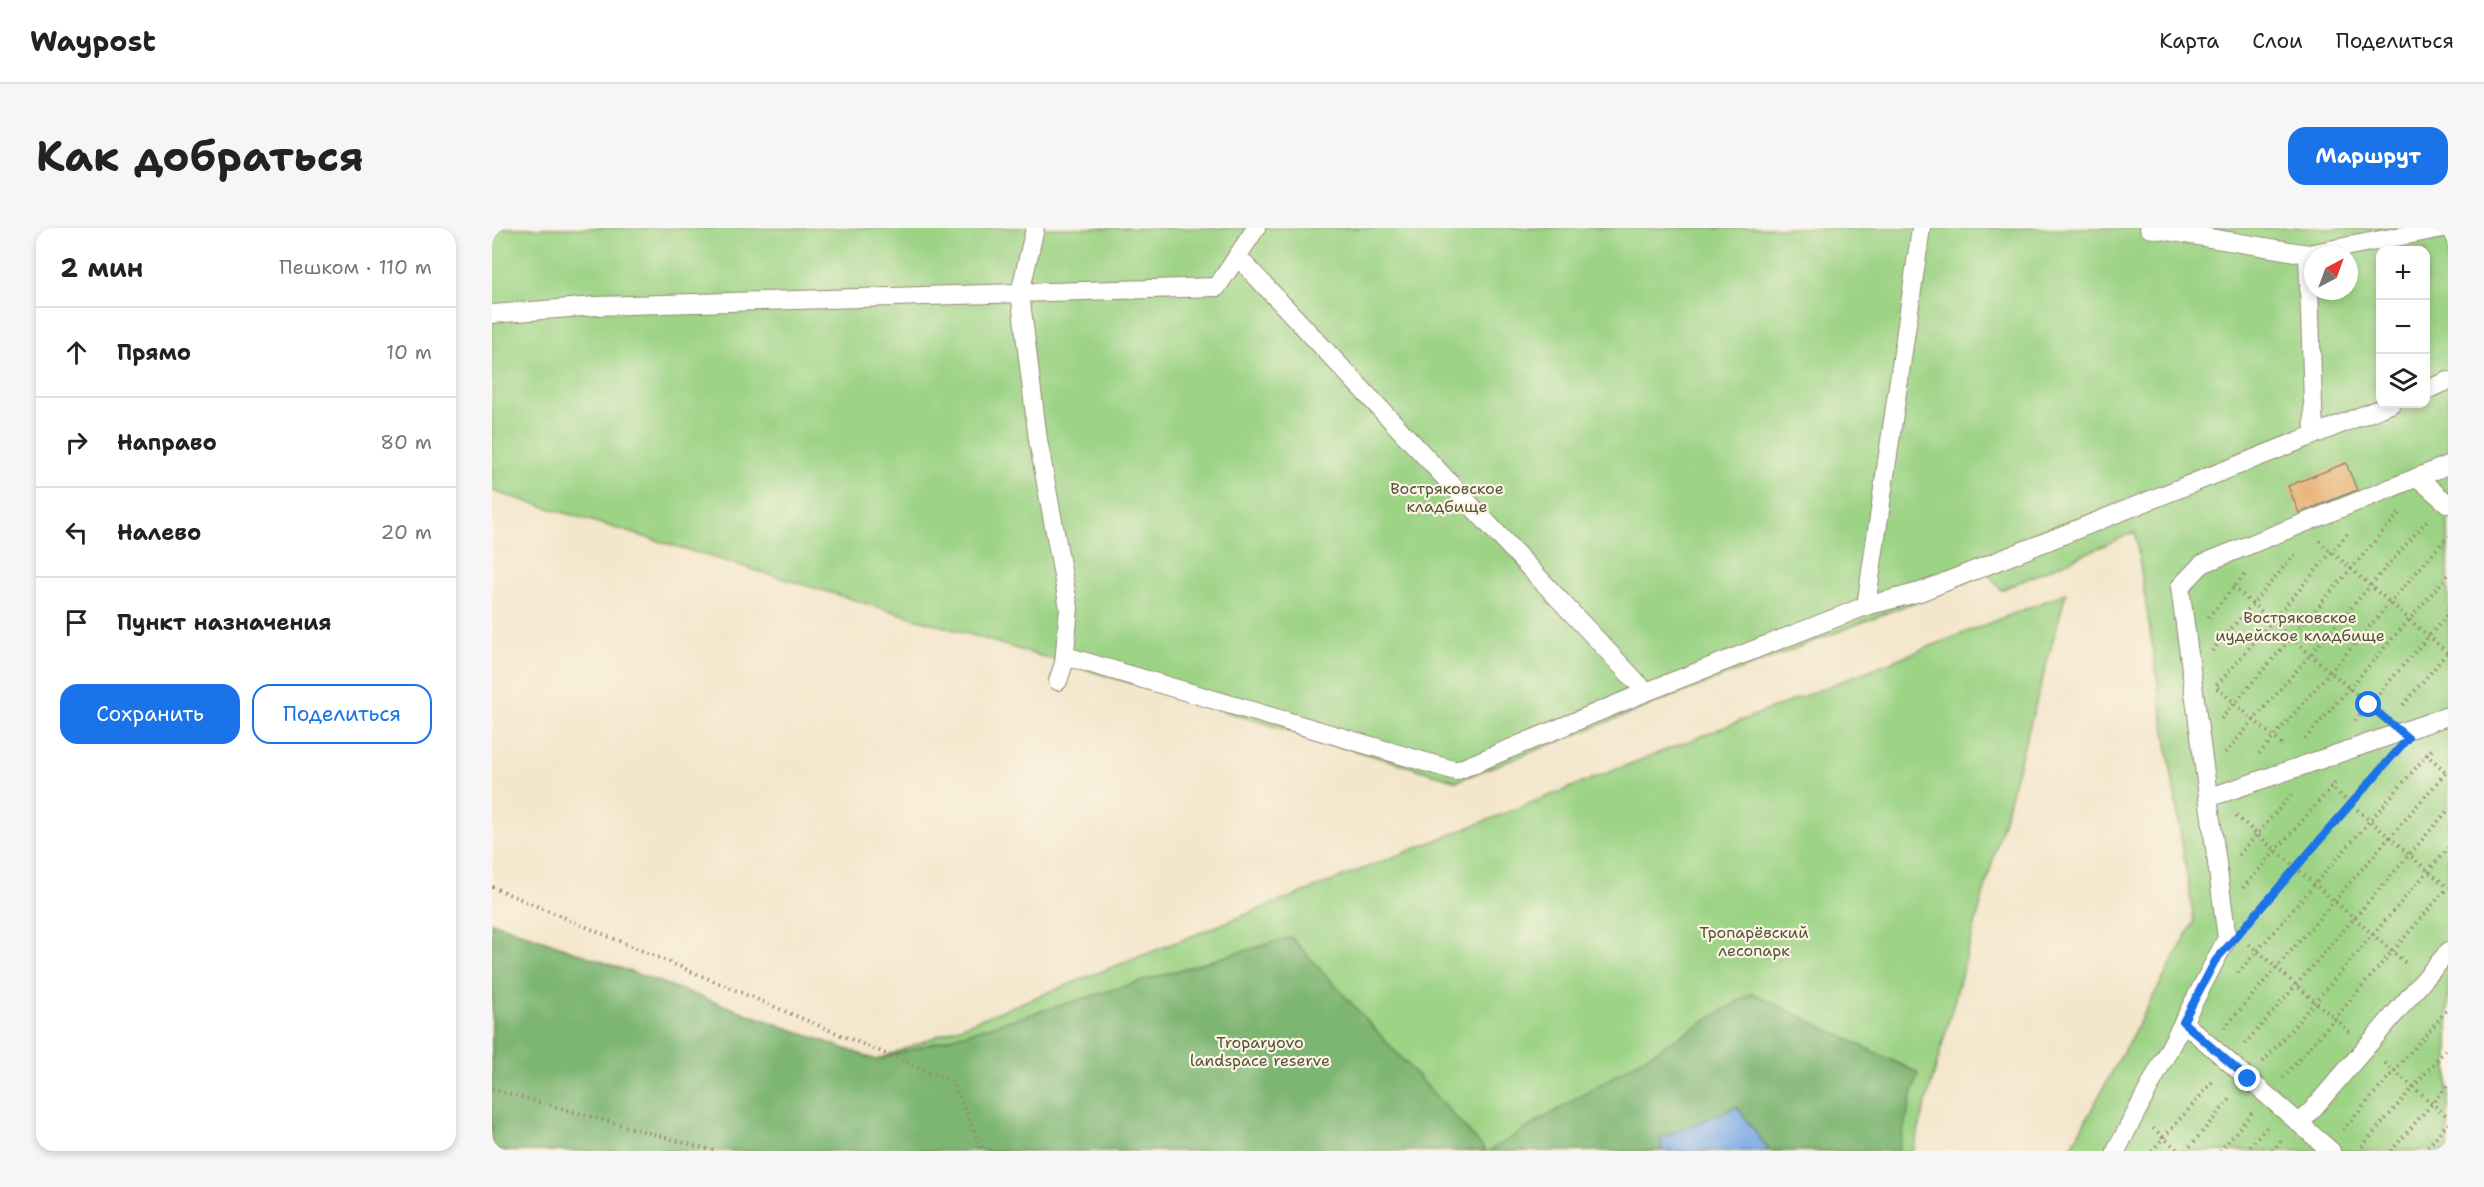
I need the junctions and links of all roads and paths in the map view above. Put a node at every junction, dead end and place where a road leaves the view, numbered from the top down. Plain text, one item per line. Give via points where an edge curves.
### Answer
1 (1035, 228) edge
2 (1256, 228) edge
3 (1921, 228) edge
4 (2149, 228) edge
5 (2444, 228) edge
6 (2350, 246) edge
7 (2304, 253) edge
8 (1237, 256) junction
9 (1020, 293) junction
10 (2310, 300) edge
11 (492, 314) edge
12 (2448, 381) edge
13 (2430, 388) edge
14 (2381, 408) edge
15 (2314, 435) junction
16 (2448, 465) edge
17 (2418, 477) junction
18 (2442, 507) edge
19 (2403, 509) dead end
20 (2355, 525) dead end
21 (2306, 530) junction
22 (2332, 552) junction
23 (2351, 569) junction
24 (2247, 571) dead end
25 (2448, 574) edge
26 (2370, 586) junction
27 (2233, 587) junction
28 (2253, 604) junction
29 (1866, 606) junction
30 (2409, 620) junction
31 (2272, 621) junction
32 (2291, 638) junction
33 (2187, 640) junction
34 (2448, 652) edge
35 (2210, 653) dead end
36 (2311, 655) junction
37 (1065, 656) junction
38 (1058, 681) dead end
39 (2350, 688) junction
40 (1646, 692) junction
41 (2197, 708) junction
42 (2448, 716) edge
43 (2401, 732) junction
44 (2201, 742) junction
45 (2300, 746) dead end
46 (2434, 747) dead end
47 (2427, 755) junction
48 (2386, 763) dead end
49 (2448, 772) edge
50 (2205, 776) junction
51 (2208, 798) junction
52 (2244, 809) dead end
53 (2448, 810) edge
54 (2214, 844) junction
55 (2448, 848) edge
56 (492, 887) edge
57 (2448, 887) edge
58 (2231, 929) junction
59 (2257, 951) junction
60 (2448, 951) edge
61 (2276, 968) junction
62 (2235, 977) dead end
63 (2296, 985) junction
64 (2315, 1002) junction
65 (2448, 1009) edge
66 (2334, 1019) junction
67 (2183, 1022) junction
68 (2210, 1045) junction
69 (2366, 1047) junction
70 (2448, 1047) edge
71 (2229, 1063) junction
72 (2394, 1071) junction
73 (2248, 1079) junction
74 (2448, 1085) edge
75 (2413, 1087) junction
76 (492, 1089) edge
77 (2267, 1096) junction
78 (2433, 1103) junction
79 (2282, 1109) junction
80 (2136, 1113) junction
81 (2448, 1117) edge
82 (2448, 1123) edge
83 (2300, 1124) junction
84 (2164, 1137) junction
85 (2329, 1150) edge
86 (714, 1151) edge
87 (983, 1151) edge
88 (2116, 1151) edge
89 (2152, 1151) edge
90 (2180, 1151) edge
91 (2186, 1151) edge
92 (2220, 1151) edge
93 (2246, 1151) edge
94 (2358, 1151) edge
95 (2391, 1151) edge
96 (2424, 1151) edge

1 - 9 lane
2 - 8 lane
3 - 29 lane
4 - 7 lane
5 - 6 lane
8 - 9 lane via 1217,287
8 - 40 lane
9 - 11 lane via 596,306
9 - 37 lane via 1038,441 1070,608
10 - 15 lane
12 - 13 lane
14 - 15 lane
15 - 29 lane via 1920,592
16 - 17 lane
17 - 18 lane
17 - 21 lane
18 - 26 path
19 - 23 path
20 - 22 path
21 - 22 path
21 - 28 path
21 - 33 lane via 2202,564 2180,587
22 - 23 path
22 - 31 path
23 - 26 path
23 - 32 path
24 - 27 path
25 - 30 path
26 - 30 path
26 - 36 path
27 - 28 path
27 - 33 path
28 - 31 path
28 - 35 path
29 - 40 lane
30 - 34 path
30 - 39 path
31 - 32 path
31 - 41 path
32 - 36 path
32 - 44 path
33 - 41 lane
36 - 39 path
36 - 50 path
37 - 38 lane
37 - 40 lane via 1456,771
39 - 43 path
39 - 45 path
41 - 44 lane
42 - 43 lane
43 - 47 path
43 - 51 lane
44 - 50 lane
46 - 47 path
47 - 49 path
47 - 59 path
48 - 58 path
49 - 61 path
50 - 51 lane
51 - 54 lane
52 - 54 path
53 - 63 path
54 - 58 lane
55 - 64 path
56 - 87 path via 952,1082
57 - 66 path
58 - 59 path
58 - 67 lane
59 - 61 path
59 - 62 path
60 - 69 lane
61 - 63 path
61 - 68 path
63 - 64 path
63 - 71 path
64 - 66 path
64 - 73 path
65 - 72 path
66 - 69 path
66 - 77 path
67 - 68 lane
67 - 80 lane
68 - 71 lane
69 - 72 path
69 - 83 lane
70 - 75 path
71 - 73 lane
71 - 84 path
72 - 75 path
72 - 85 path
73 - 77 lane
73 - 91 path
74 - 78 path
75 - 78 path
75 - 94 path
76 - 86 path
77 - 79 lane
77 - 92 path
78 - 81 path
78 - 95 path
79 - 83 lane
79 - 93 path
80 - 84 path
80 - 88 lane
82 - 96 path
83 - 85 lane
84 - 89 path
84 - 90 path

